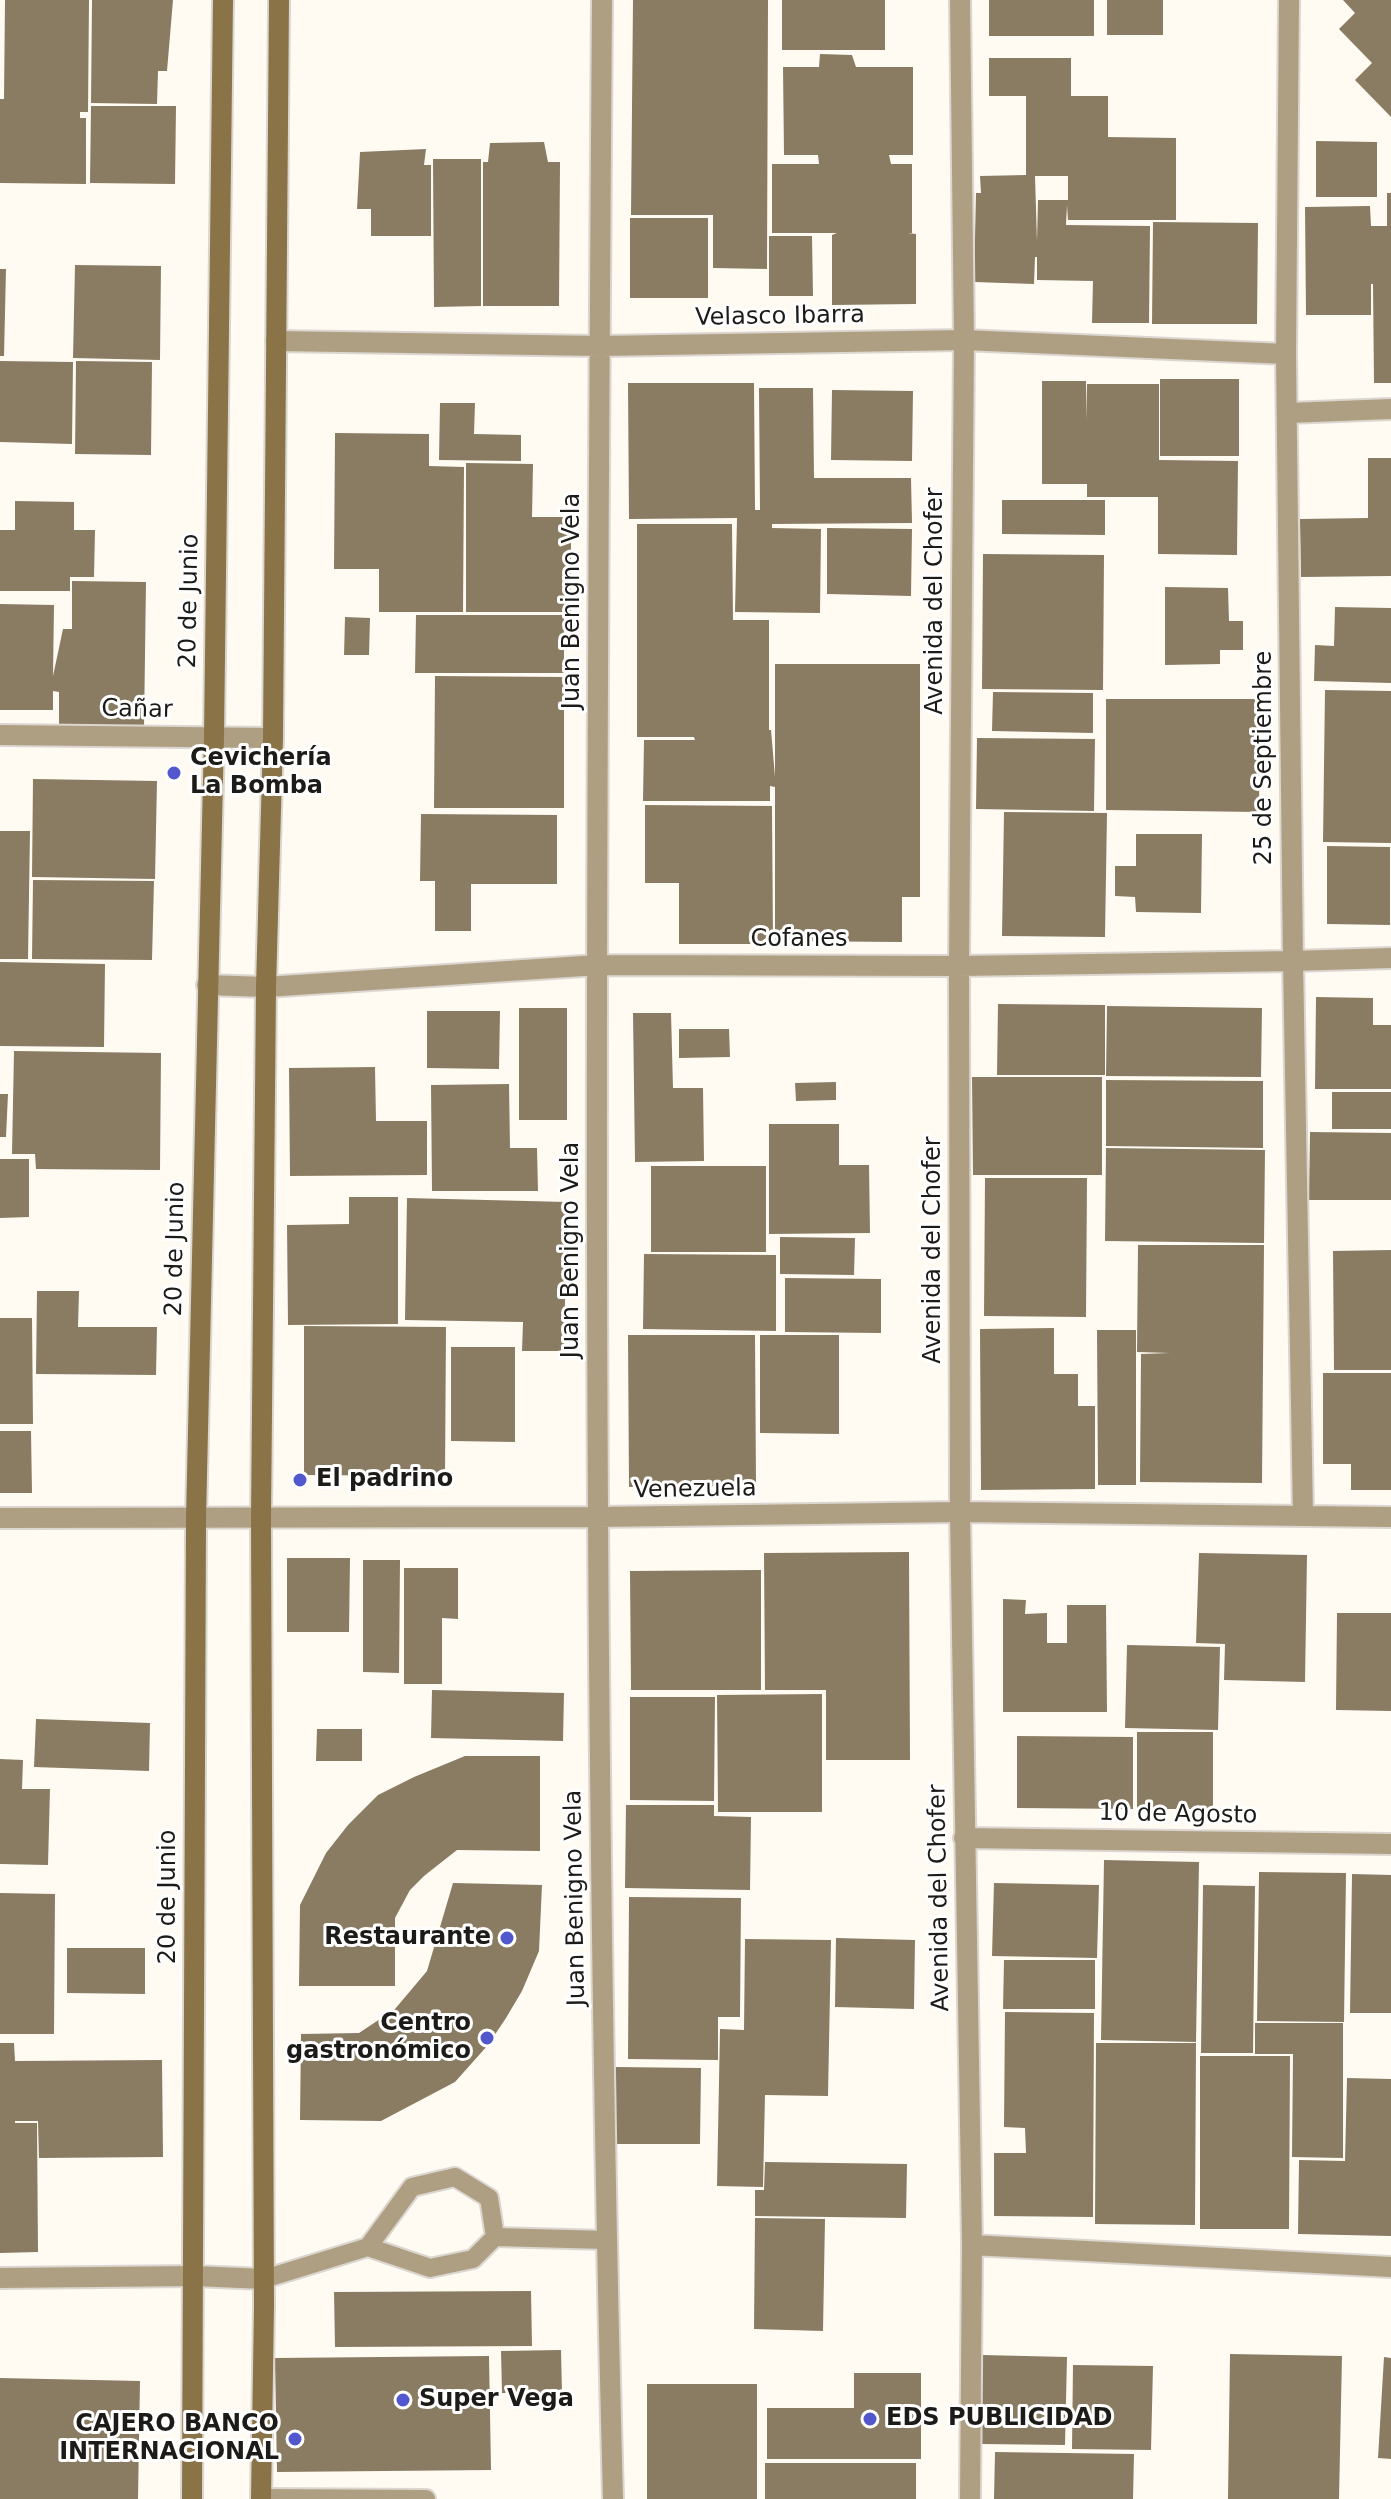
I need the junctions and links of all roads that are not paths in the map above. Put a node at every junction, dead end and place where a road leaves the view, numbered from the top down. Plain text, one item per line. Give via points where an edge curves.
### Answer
1 (223, 0) edge
2 (279, 0) edge
3 (602, 0) edge
4 (960, 0) edge
5 (1289, 0) edge
6 (964, 340) junction
7 (276, 341) junction
8 (600, 346) junction
9 (1286, 354) junction
10 (1391, 409) edge
11 (1288, 413) junction
12 (0, 735) edge
13 (214, 737) junction
14 (273, 738) junction
15 (1391, 958) edge
16 (1293, 961) junction
17 (598, 965) junction
18 (959, 966) junction
19 (207, 985) junction
20 (266, 987) junction
21 (960, 1512) junction
22 (1303, 1515) junction
23 (597, 1517) junction
24 (1391, 1517) edge
25 (0, 1518) edge
26 (196, 1518) junction
27 (261, 1518) junction
28 (964, 1838) junction
29 (1391, 1844) edge
30 (495, 2237) junction
31 (606, 2240) junction
32 (972, 2245) junction
33 (368, 2247) junction
34 (1391, 2267) edge
35 (194, 2276) junction
36 (0, 2278) edge
37 (264, 2279) junction
38 (261, 2498) edge
39 (192, 2499) edge
40 (426, 2499) edge
41 (613, 2499) edge
42 (970, 2499) edge

1 - 13 street, 20 de Junio
2 - 7 street
3 - 8 street, Juan Benigno Vela
4 - 6 street, Avenida del Chofer
5 - 9 street, 25 de Septiembre
6 - 8 street, Velasco Ibarra
6 - 9 street, Velasco Ibarra
6 - 18 street, Avenida del Chofer
7 - 8 street, Velasco Ibarra
7 - 14 street
8 - 17 street, Juan Benigno Vela
9 - 11 street, 25 de Septiembre
10 - 11 street
11 - 16 street, 25 de Septiembre
12 - 13 street, Cañar
13 - 14 street, Cañar
13 - 19 street, 20 de Junio
14 - 20 street
15 - 16 street, Cofanes
16 - 18 street, Cofanes
16 - 22 street, 25 de Septiembre
17 - 18 street, Cofanes
17 - 20 street, Cofanes
17 - 23 street, Juan Benigno Vela
18 - 21 street, Avenida del Chofer
19 - 20 street, Cofanes
19 - 26 street, 20 de Junio
20 - 27 street
21 - 22 street, Venezuela
21 - 23 street, Venezuela
21 - 28 street, Avenida del Chofer
22 - 24 street, Venezuela
23 - 27 street, Venezuela
23 - 31 street, Juan Benigno Vela
25 - 26 street, Venezuela
26 - 27 street, Venezuela
26 - 35 street, 20 de Junio
27 - 37 street
28 - 29 street, 10 de Agosto
28 - 32 street, Avenida del Chofer
30 - 31 lane
30 - 33 lane via 473,2259 430,2268
30 - 33 lane via 489,2198 455,2177 412,2187
31 - 41 street, Juan Benigno Vela
32 - 34 street
32 - 42 street, Avenida del Chofer
33 - 37 lane
35 - 36 street
35 - 37 street
35 - 39 street, 20 de Junio
37 - 38 street
38 - 40 lane

